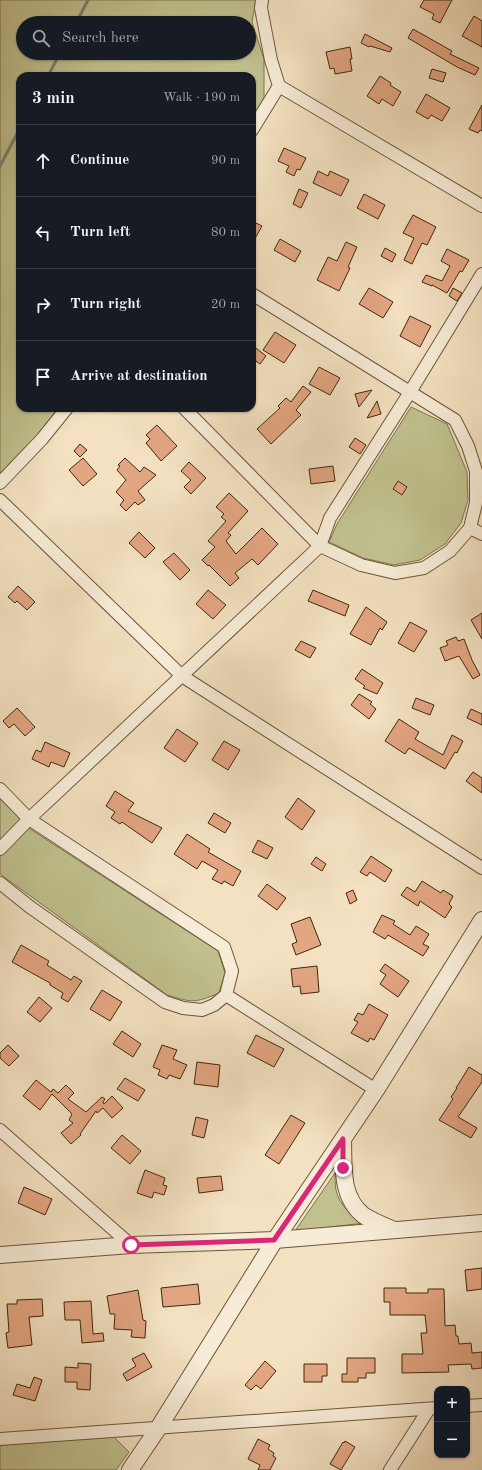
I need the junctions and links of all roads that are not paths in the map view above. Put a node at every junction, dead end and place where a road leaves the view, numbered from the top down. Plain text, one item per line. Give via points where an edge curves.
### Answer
1 (262, 0) edge
2 (279, 86) junction
3 (256, 123) edge
4 (482, 206) edge
5 (482, 274) edge
6 (256, 296) edge
7 (410, 392) junction
8 (64, 412) edge
9 (188, 412) edge
10 (0, 483) edge
11 (0, 500) edge
12 (470, 528) junction
13 (482, 534) edge
14 (320, 546) junction
15 (182, 676) junction
16 (0, 789) edge
17 (29, 818) junction
18 (0, 849) edge
19 (482, 868) edge
20 (0, 883) edge
21 (482, 920) edge
22 (226, 995) junction
23 (376, 1090) junction
24 (0, 1130) edge
25 (343, 1139) junction
26 (482, 1222) edge
27 (393, 1230) junction
28 (274, 1240) junction
29 (131, 1245) junction
30 (0, 1255) edge
31 (482, 1405) edge
32 (470, 1406) edge
33 (433, 1409) edge
34 (159, 1427) junction
35 (0, 1439) edge
36 (130, 1470) edge
37 (390, 1470) edge

1 - 2 street via 261,8 271,60
2 - 3 street
2 - 4 street
5 - 7 street
6 - 7 street
7 - 12 street via 455,420 468,446 476,471 476,504
7 - 14 street via 330,518
8 - 10 street
9 - 14 street
11 - 15 street
12 - 13 street
12 - 14 street via 450,551 424,568 394,573 361,565
14 - 15 street
15 - 17 street
15 - 19 street
16 - 17 street
17 - 18 street
17 - 22 street via 224,947 232,971
20 - 22 street via 30,908 165,1002 183,1008 202,1010
21 - 23 street
22 - 23 street
23 - 25 street
24 - 29 street
25 - 27 street via 343,1168 347,1193 352,1203 363,1215
25 - 28 street
26 - 27 street
27 - 28 street
28 - 29 street
28 - 34 street
29 - 30 street
31 - 32 street
33 - 34 street
33 - 37 street
34 - 35 street
34 - 36 street

